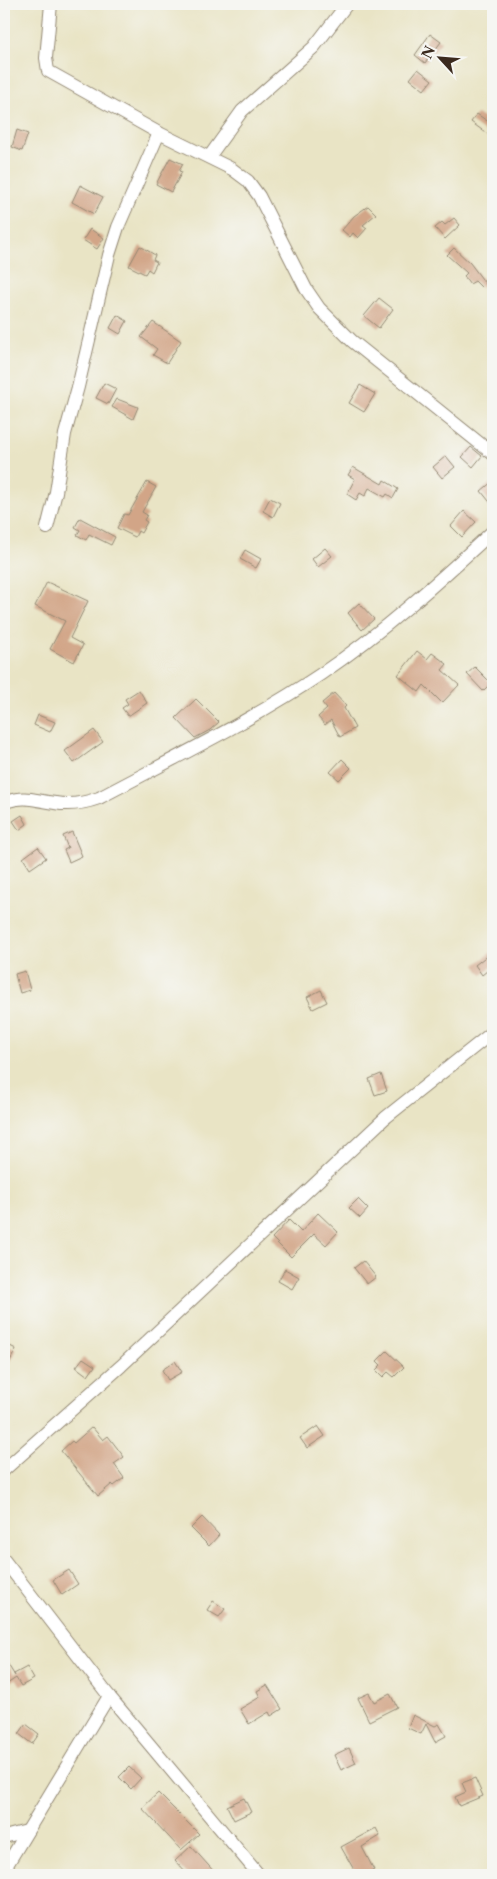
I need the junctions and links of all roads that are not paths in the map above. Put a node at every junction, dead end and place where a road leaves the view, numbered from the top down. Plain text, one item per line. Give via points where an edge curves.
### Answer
1 (51, 4) edge
2 (347, 4) edge
3 (159, 133) junction
4 (209, 157) junction
5 (492, 451) edge
6 (48, 528) dead end
7 (493, 531) edge
8 (4, 802) edge
9 (493, 1032) edge
10 (4, 1470) edge
11 (4, 1560) edge
12 (109, 1696) junction
13 (27, 1831) junction
14 (4, 1837) edge
15 (4, 1870) edge
16 (259, 1875) edge

1 - 3 street via 46,58 48,71
2 - 4 street via 314,48 242,112
3 - 4 street
3 - 6 street via 109,255 65,434
4 - 5 street via 248,181 259,196 319,308 352,341
7 - 8 street via 430,589 376,632 268,708 99,798 68,804 21,798
9 - 10 street via 385,1118 121,1366
11 - 12 street
12 - 13 street
12 - 16 street
13 - 14 street
13 - 15 street

